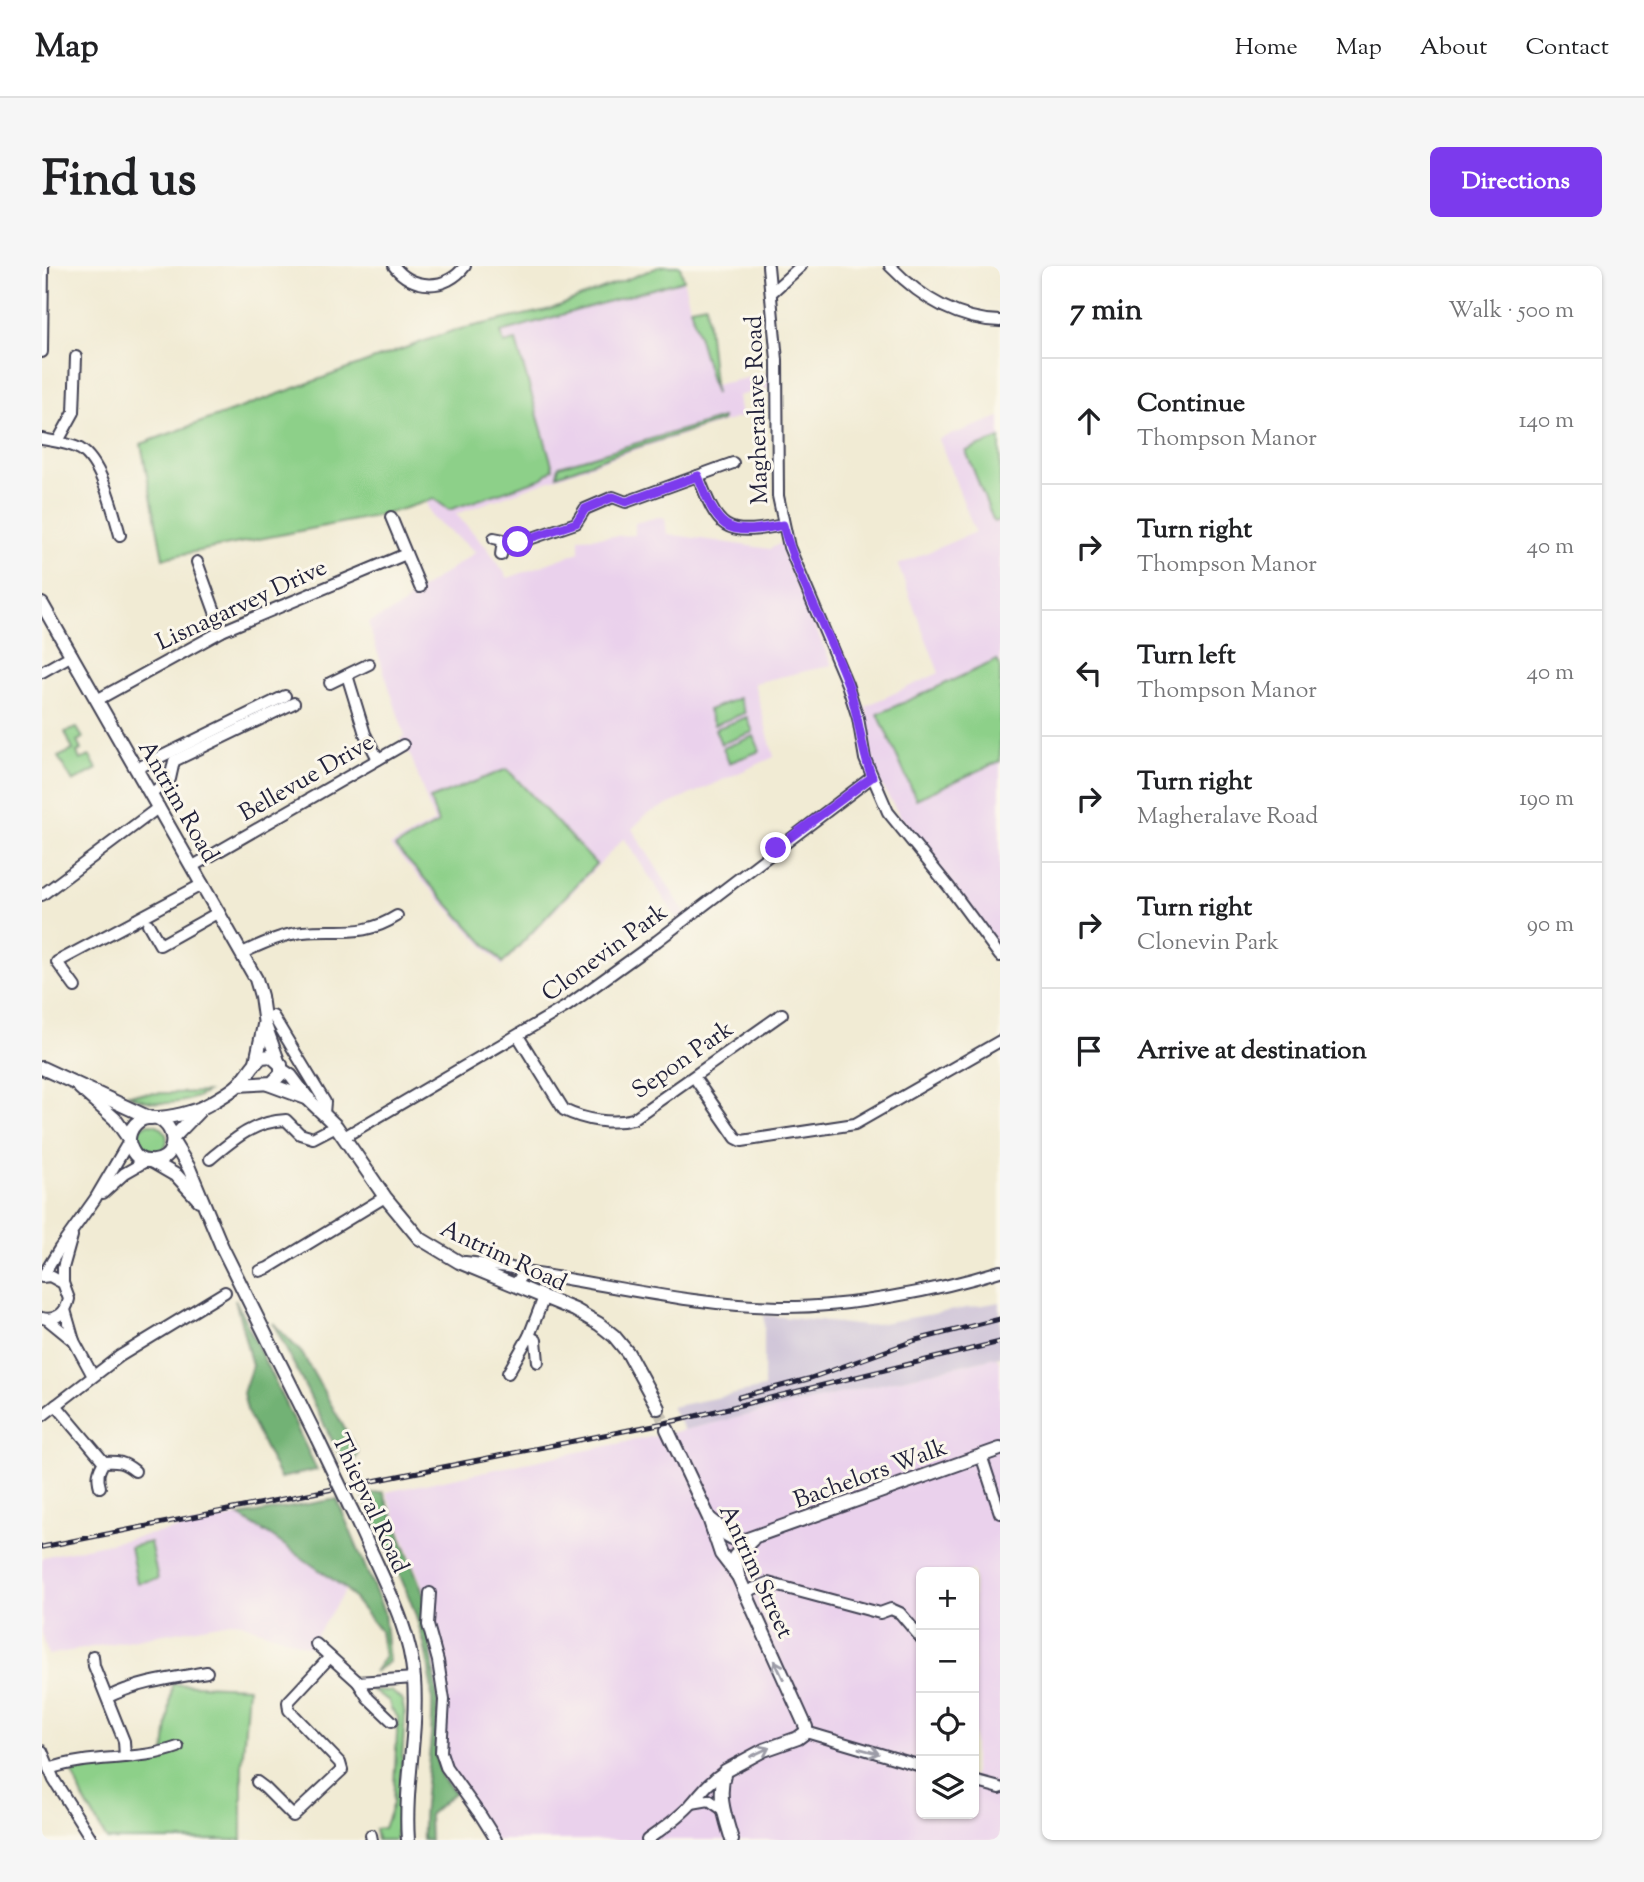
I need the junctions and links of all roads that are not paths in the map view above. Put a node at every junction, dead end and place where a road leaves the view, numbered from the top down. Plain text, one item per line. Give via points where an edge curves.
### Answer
1 (43, 266) edge
2 (394, 266) edge
3 (465, 266) edge
4 (768, 266) edge
5 (801, 266) edge
6 (890, 266) edge
7 (772, 292) junction
8 (1000, 321) edge
9 (42, 352) edge
10 (76, 358) dead end
11 (42, 439) edge
12 (58, 441) junction
13 (733, 463) dead end
14 (698, 476) junction
15 (391, 517) dead end
16 (783, 525) junction
17 (120, 535) dead end
18 (406, 554) junction
19 (501, 555) dead end
20 (197, 562) dead end
21 (420, 587) dead end
22 (42, 604) edge
23 (222, 631) junction
24 (72, 655) junction
25 (369, 663) dead end
26 (42, 672) edge
27 (347, 675) junction
28 (330, 683) dead end
29 (97, 701) junction
30 (403, 745) dead end
31 (378, 760) junction
32 (136, 769) junction
33 (872, 777) junction
34 (151, 794) junction
35 (159, 807) junction
36 (193, 866) junction
37 (203, 884) junction
38 (42, 895) edge
39 (219, 912) junction
40 (397, 916) dead end
41 (148, 924) dead end
42 (242, 953) junction
43 (1000, 956) edge
44 (75, 987) dead end
45 (782, 1014) dead end
46 (269, 1021) junction
47 (518, 1036) junction
48 (1000, 1041) edge
49 (297, 1055) junction
50 (255, 1065) junction
51 (280, 1065) junction
52 (42, 1068) edge
53 (694, 1077) junction
54 (69, 1079) junction
55 (265, 1084) junction
56 (238, 1085) junction
57 (309, 1100) junction
58 (201, 1109) junction
59 (324, 1113) junction
60 (153, 1118) junction
61 (340, 1132) junction
62 (129, 1140) junction
63 (173, 1140) junction
64 (210, 1159) dead end
65 (150, 1161) junction
66 (385, 1197) junction
67 (95, 1199) junction
68 (204, 1205) junction
69 (75, 1227) junction
70 (459, 1262) junction
71 (260, 1271) dead end
72 (1000, 1271) edge
73 (530, 1273) junction
74 (43, 1276) edge
75 (63, 1283) junction
76 (515, 1284) junction
77 (225, 1292) dead end
78 (544, 1297) junction
79 (65, 1310) junction
80 (45, 1319) edge
81 (529, 1336) junction
82 (74, 1341) junction
83 (538, 1362) dead end
84 (508, 1373) dead end
85 (93, 1376) junction
86 (56, 1405) junction
87 (658, 1408) tunnel mouth
88 (42, 1416) edge
89 (667, 1429) tunnel mouth
90 (1000, 1449) edge
91 (981, 1455) junction
92 (104, 1462) junction
93 (135, 1472) dead end
94 (100, 1487) dead end
95 (1000, 1513) edge
96 (709, 1518) junction
97 (755, 1537) junction
98 (737, 1576) junction
99 (745, 1592) junction
100 (430, 1593) dead end
101 (916, 1632) edge
102 (316, 1644) dead end
103 (93, 1656) dead end
104 (330, 1657) junction
105 (207, 1672) dead end
106 (414, 1678) junction
107 (358, 1682) junction
108 (108, 1697) junction
109 (392, 1721) dead end
110 (806, 1732) junction
111 (178, 1748) dead end
112 (42, 1751) edge
113 (125, 1757) junction
114 (916, 1765) edge
115 (725, 1771) junction
116 (52, 1774) junction
117 (257, 1782) dead end
118 (979, 1782) edge
119 (42, 1785) edge
120 (1000, 1788) edge
121 (692, 1803) junction
122 (722, 1809) junction
123 (92, 1840) edge
124 (408, 1840) edge
125 (496, 1840) edge
126 (647, 1840) edge
127 (732, 1840) edge

1 - 9 street
2 - 3 street via 402,277 424,285 443,283
4 - 7 street, Magheralave Road
5 - 7 street
6 - 8 street via 961,316
7 - 16 street, Magheralave Road via 778,360 777,482
10 - 12 street via 74,412
11 - 12 street
12 - 17 street via 82,450 99,470
13 - 14 street
14 - 16 street via 713,513 723,524 735,530
14 - 19 street via 626,502 613,497 585,509 576,523 530,539 499,539
15 - 18 street
16 - 33 street, Magheralave Road via 848,684
18 - 21 street
18 - 23 street, Lisnagarvey Drive
20 - 23 street
22 - 24 main road, Antrim Road
23 - 29 street, Lisnagarvey Drive
24 - 26 street
24 - 29 main road, Antrim Road
25 - 27 street
27 - 28 street
27 - 31 street
29 - 32 main road, Antrim Road
30 - 31 street, Bellevue Drive
31 - 36 street, Bellevue Drive
32 - 34 main road, Antrim Road
32 - 34 street via 289,699 174,761 170,779
33 - 43 street, Magheralave Road via 892,818
33 - 47 street, Clonevin Park via 657,941
34 - 35 main road, Antrim Road
35 - 36 main road, Antrim Road
35 - 38 street
36 - 37 main road, Antrim Road
37 - 39 main road, Antrim Road
37 - 44 street via 57,962
39 - 41 street via 160,944
39 - 42 main road, Antrim Road
40 - 42 street via 364,930 273,938
42 - 46 main road, Antrim Road
45 - 53 street, Sepon Park
46 - 49 street
46 - 50 main road, Antrim Road
46 - 51 main road, Antrim Road
47 - 53 street, Sepon Park via 564,1110 572,1114 618,1123 634,1119
47 - 61 street, Clonevin Park
48 - 53 street via 855,1124 742,1141
49 - 51 street
49 - 59 street via 325,1102
50 - 51 main road via 266,1056
50 - 55 main road via 256,1079
50 - 56 main road
51 - 55 main road via 279,1079
51 - 57 main road, Antrim Road
52 - 54 main road
54 - 60 main road
54 - 62 main road via 115,1119
55 - 56 main road
55 - 57 main road, Antrim Road
56 - 58 main road
57 - 59 main road, Antrim Road
58 - 60 main road
58 - 63 main road
59 - 61 main road, Antrim Road
60 - 62 main road via 137,1123
60 - 63 main road via 169,1126
61 - 64 street, Clonevin Park via 313,1138 300,1134 286,1120 274,1121 244,1131
61 - 66 main road, Antrim Road
62 - 65 main road via 134,1154
62 - 67 street
63 - 65 main road via 166,1156
63 - 68 main road, Thiepval Road
65 - 67 street via 125,1174
65 - 68 main road, Thiepval Road via 177,1176
66 - 70 main road, Antrim Road via 419,1238
66 - 71 street
67 - 69 street
68 - 106 main road, Thiepval Road, bridge via 395,1603
69 - 74 street
69 - 75 street
70 - 73 street
70 - 76 main road, Antrim Road
72 - 73 street via 898,1295 779,1307 713,1302
73 - 76 street
74 - 75 street
75 - 79 street via 68,1294
76 - 78 main road, Antrim Road
77 - 85 street
78 - 81 street
78 - 87 main road, Antrim Road via 575,1310 614,1336 636,1365
79 - 80 street
79 - 82 street
80 - 82 street
81 - 83 street via 536,1340
81 - 84 street
82 - 85 street
85 - 86 street
86 - 88 street
86 - 92 street
89 - 96 main road, Antrim Street
90 - 91 main road, Bachelors Walk
91 - 95 street
91 - 97 main road, Bachelors Walk
92 - 93 street via 126,1463
92 - 94 street via 97,1478
96 - 97 main road, Bachelors Walk via 730,1538
96 - 98 main road, Antrim Street via 721,1554
97 - 98 main road via 735,1556
98 - 99 main road, Antrim Street
99 - 101 street via 768,1583 880,1614 891,1609
110 -> 99 main road, Antrim Street
100 - 125 street via 428,1625 444,1700 441,1752 446,1767
102 - 104 street
103 - 108 street
104 - 107 street
104 - 117 street via 288,1702 289,1710 342,1770 293,1816
105 - 108 street via 152,1681
106 - 107 street
106 - 124 main road, Thiepval Road
107 - 109 street
108 - 113 street
110 -> 114 street
115 -> 110 main road
111 - 113 street
112 - 116 street
113 - 116 street via 72,1763
115 - 121 street
115 - 122 main road
116 - 119 street
116 - 123 street
118 - 120 street
121 - 122 street via 709,1800
121 - 126 street
122 - 127 main road

